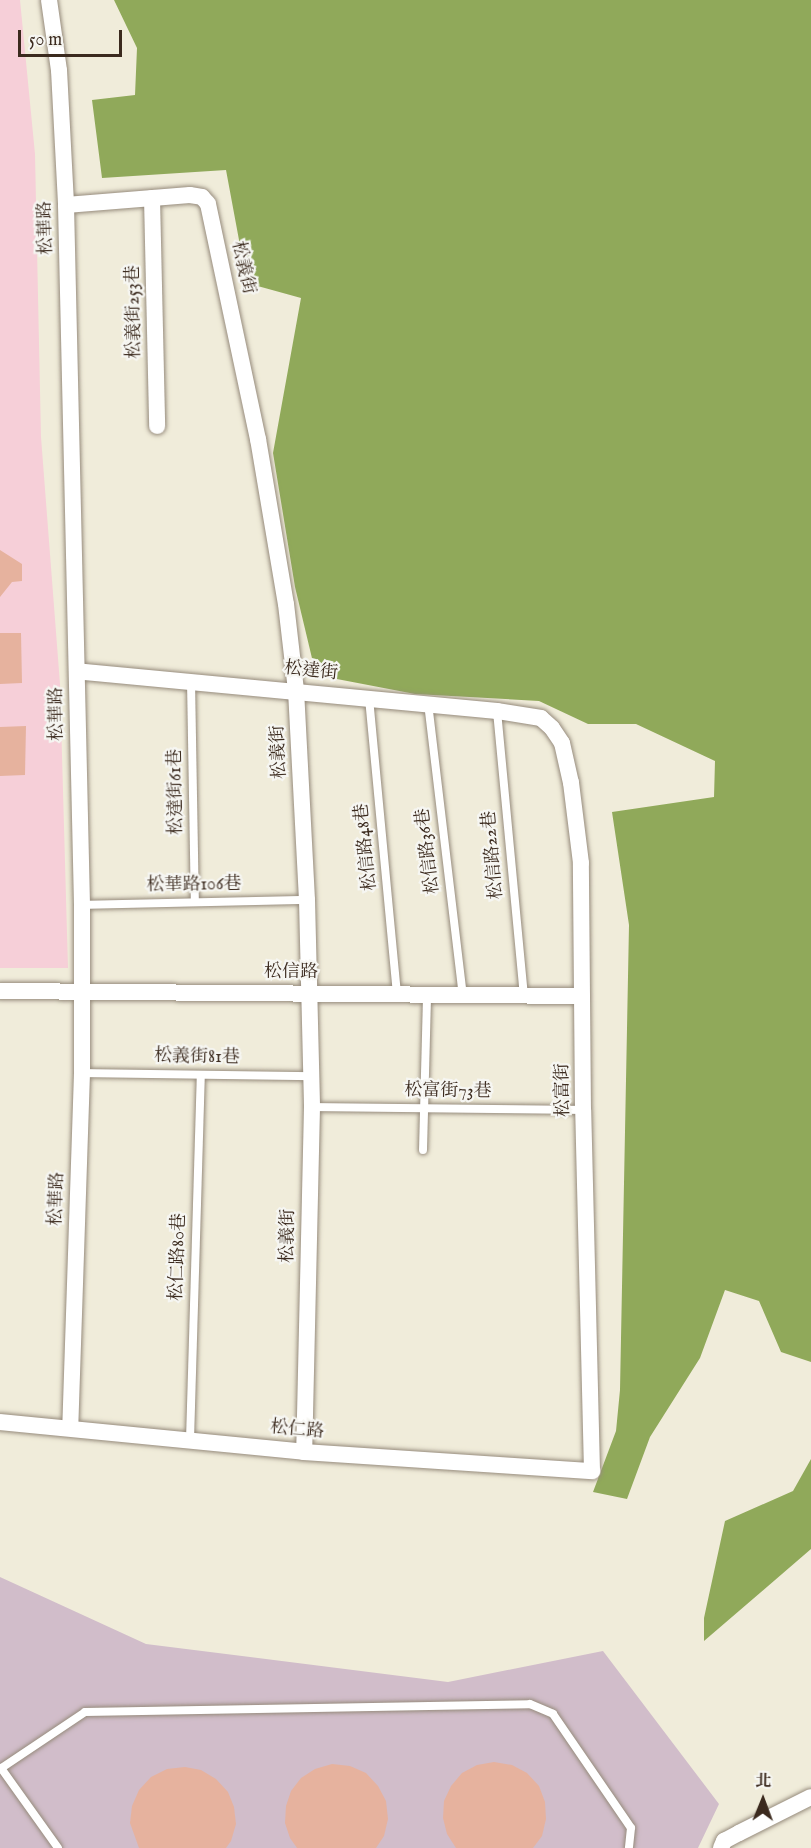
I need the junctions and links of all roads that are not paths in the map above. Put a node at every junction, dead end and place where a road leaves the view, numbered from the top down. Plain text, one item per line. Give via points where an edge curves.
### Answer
1 (49, 0) edge
2 (152, 198) junction
3 (66, 205) junction
4 (157, 426) dead end
5 (77, 671) junction
6 (191, 681) junction
7 (296, 690) junction
8 (369, 698) junction
9 (428, 703) junction
10 (497, 711) junction
11 (541, 718) joint
12 (307, 900) junction
13 (195, 902) junction
14 (82, 905) junction
15 (0, 991) edge
16 (82, 991) junction
17 (311, 993) junction
18 (397, 993) junction
19 (427, 995) junction
20 (524, 995) junction
21 (463, 996) junction
22 (582, 996) junction
23 (82, 1073) junction
24 (201, 1076) junction
25 (311, 1076) junction
26 (312, 1107) junction
27 (424, 1108) junction
28 (583, 1110) junction
29 (423, 1150) dead end
30 (0, 1422) edge
31 (70, 1428) junction
32 (190, 1440) junction
33 (304, 1452) junction
34 (592, 1471) joint
35 (0, 1769) edge
36 (811, 1797) edge
37 (58, 1848) edge
38 (629, 1848) edge
39 (721, 1848) edge

1 - 3 street, 松華路 via 59,70
2 - 3 street, 松義街
2 - 4 street, 松義街253巷
2 - 7 street, 松義街 via 190,195 202,197 208,204 258,439
3 - 5 street, 松華路
5 - 6 street, 松達街
5 - 14 street, 松華路
6 - 7 street, 松達街
6 - 13 lane, 松達街61巷
7 - 8 street, 松達街
7 - 12 street, 松義街
8 - 9 street, 松達街
8 - 18 lane, 松信路48巷
9 - 10 street, 松達街
9 - 21 lane, 松信路36巷
10 - 11 street, 松達街
10 - 20 lane, 松信路22巷
11 - 22 street, 松富街 via 562,743 571,783 581,863
12 - 13 lane, 松華路106巷
12 - 17 street, 松義街
13 - 14 lane, 松華路106巷
14 - 16 street, 松華路
15 - 16 street, 松信路
16 - 17 street, 松信路
16 - 23 street, 松華路
17 - 18 street, 松信路
17 - 25 street, 松義街
18 - 19 street, 松信路
19 - 21 street, 松信路
19 - 27 lane
20 - 21 street, 松信路
20 - 22 street, 松信路
22 - 28 street, 松富街
23 - 24 lane, 松義街81巷
23 - 31 street, 松華路
24 - 25 lane, 松義街81巷
24 - 32 lane, 松仁路80巷
25 - 26 street, 松義街
26 - 27 lane, 松富街73巷
26 - 33 street, 松義街
27 - 28 lane, 松富街73巷
27 - 29 lane
28 - 34 street, 松富街
30 - 31 street, 松仁路
31 - 32 street, 松仁路
32 - 33 street, 松仁路
33 - 34 street, 松仁路
35 - 37 lane
35 - 38 lane via 85,1712 530,1704 553,1714 625,1818 631,1827
36 - 39 street via 724,1841

